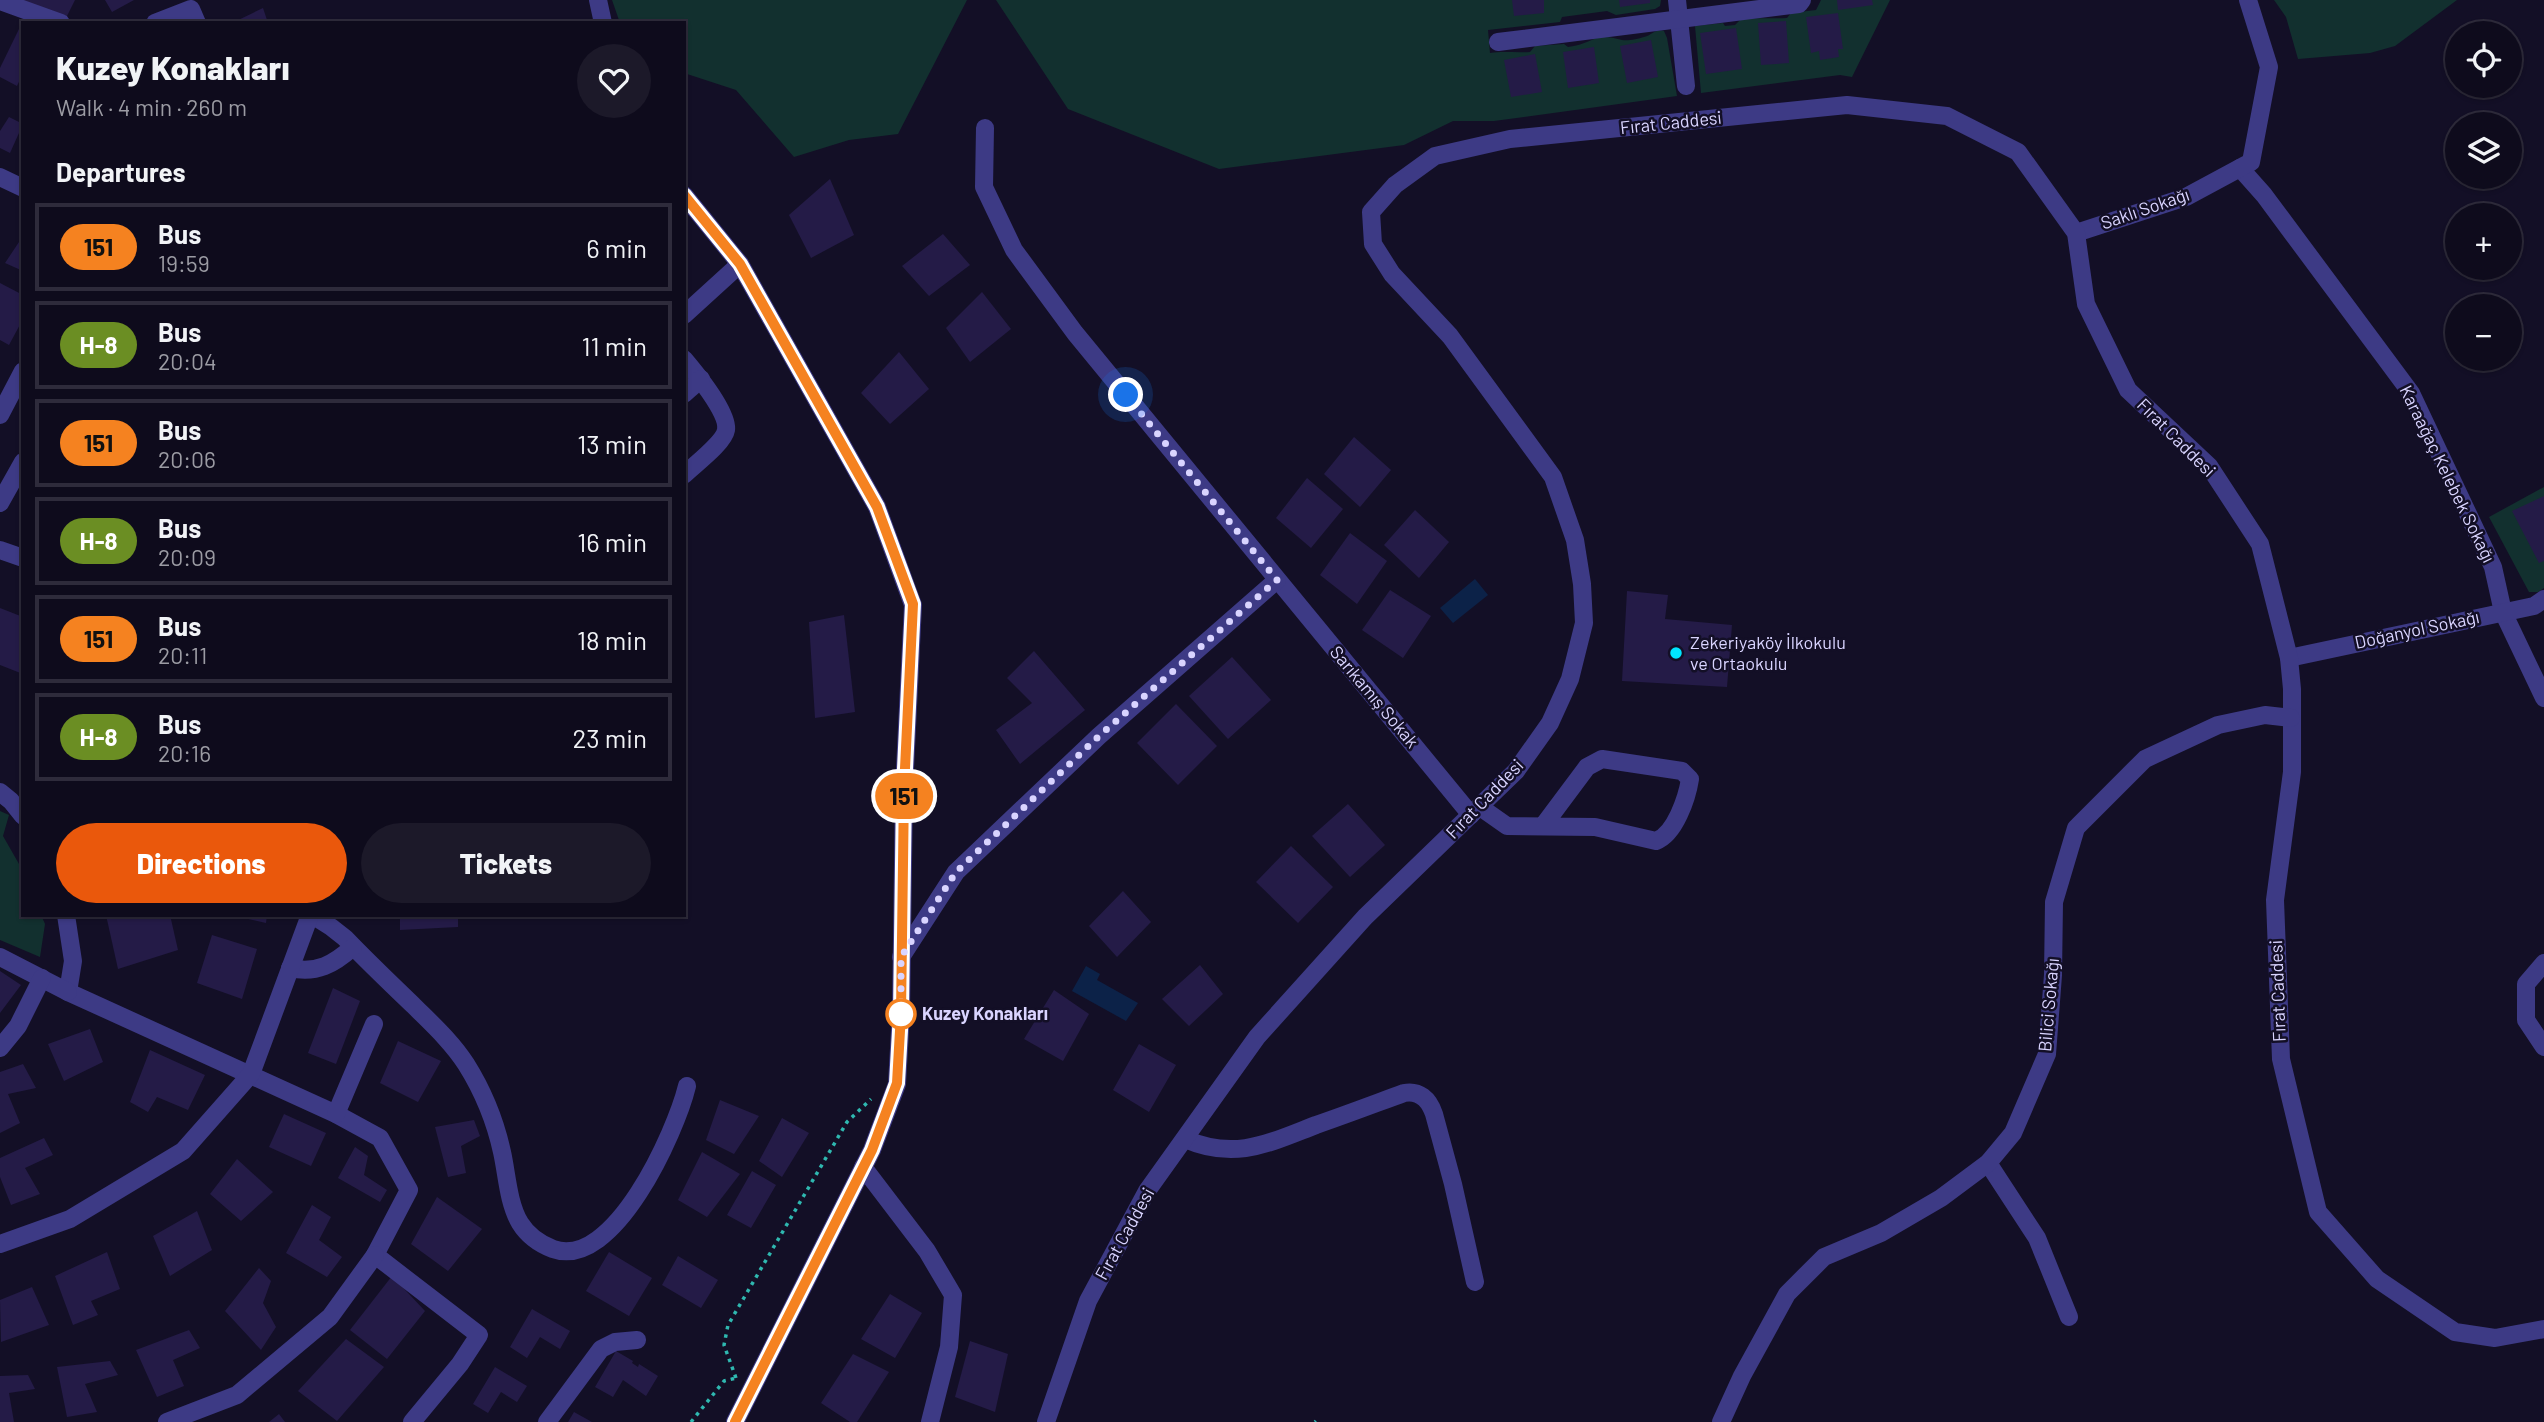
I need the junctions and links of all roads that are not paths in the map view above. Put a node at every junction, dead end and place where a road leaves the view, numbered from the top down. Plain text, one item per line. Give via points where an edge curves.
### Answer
1 (598, 0) edge
2 (1802, 0) edge
3 (2248, 0) edge
4 (0, 1) edge
5 (1678, 9) edge
6 (55, 21) edge
7 (160, 21) edge
8 (196, 21) edge
9 (603, 21) edge
10 (1498, 41) dead end
11 (1686, 86) dead end
12 (985, 128) dead end
13 (2240, 168) junction
14 (0, 177) edge
15 (21, 187) edge
16 (686, 197) edge
17 (2076, 233) junction
18 (740, 264) junction
19 (686, 313) edge
20 (686, 361) edge
21 (21, 375) edge
22 (701, 379) junction
23 (686, 392) edge
24 (12, 395) edge
25 (0, 415) edge
26 (21, 466) edge
27 (686, 473) edge
28 (0, 503) edge
29 (0, 550) edge
30 (21, 557) edge
31 (1277, 580) junction
32 (2544, 599) edge
33 (2503, 612) junction
34 (2289, 658) junction
35 (2544, 698) edge
36 (2291, 718) junction
37 (0, 792) edge
38 (1476, 811) junction
39 (21, 814) edge
40 (1543, 826) junction
41 (66, 917) edge
42 (310, 917) edge
43 (314, 917) edge
44 (353, 947) junction
45 (0, 957) edge
46 (901, 957) junction
47 (2544, 962) edge
48 (290, 968) junction
49 (42, 978) junction
50 (68, 992) junction
51 (374, 1024) dead end
52 (2544, 1047) edge
53 (0, 1048) edge
54 (251, 1074) junction
55 (687, 1086) dead end
56 (336, 1114) junction
57 (1185, 1139) junction
58 (1987, 1163) junction
59 (863, 1167) junction
60 (0, 1244) edge
61 (375, 1255) junction
62 (1475, 1282) dead end
63 (2069, 1317) dead end
64 (2544, 1329) edge
65 (637, 1340) dead end
66 (167, 1422) edge
67 (412, 1422) edge
68 (547, 1422) edge
69 (735, 1422) edge
70 (930, 1422) edge
71 (1046, 1422) edge
72 (1721, 1422) edge

1 - 9 street
2 - 5 street via 1799,4
3 - 13 street via 2269,66 2251,162
4 - 6 street
5 - 10 street
5 - 11 street
7 - 8 street via 191,9
12 - 31 street, Sarıkamış Sokak via 984,187 1014,250 1075,333
13 - 17 street, Saklı Sokağı via 2186,197
13 - 33 street, Karaağaç Kelebek Sokağı via 2412,393 2493,567
14 - 15 street
16 - 18 street
17 - 34 street, Fırat Caddesi via 2086,304 2128,390 2209,466 2260,544
17 - 38 street, Fırat Caddesi via 2018,152 1947,116 1847,105 1510,139 1435,156 1395,185 1371,212 1373,244 1392,274 1450,336 1553,477 1575,540 1582,584 1584,622 1570,679 1550,723 1516,771
18 - 19 street
18 - 46 street via 877,507 913,604
20 - 22 street
21 - 24 street
22 - 23 street
22 - 27 street via 727,429 723,439
24 - 25 street
26 - 28 street
29 - 30 street
31 - 38 street, Sarıkamış Sokak
31 - 46 street via 1099,736 956,872
32 - 33 street, Doğanyol Sokağı via 2534,606
33 - 34 street, Doğanyol Sokağı
33 - 35 street, Karaağaç Kelebek Sokağı
34 - 36 street, Fırat Caddesi
36 - 58 street, Bilici Sokağı via 2265,715 2218,725 2145,759 2076,828 2054,902 2047,1054 2013,1133
36 - 64 street, Fırat Caddesi via 2292,772 2275,900 2278,1009 2281,1059 2318,1212 2377,1279 2455,1332 2495,1338
37 - 39 street
38 - 40 street, Sarıkamış Sokak via 1507,825
38 - 57 street, Fırat Caddesi via 1365,917 1257,1037
40 - 40 street, Sarıkamış Sokak via 1595,827 1656,841 1670,831 1690,779 1682,771 1602,759 1587,767
41 - 50 street via 73,961
42 - 48 street
43 - 44 street
44 - 48 street via 328,966 308,971
44 - 55 street via 448,1040 465,1063 497,1130 519,1223 547,1247 568,1251 590,1245 626,1211 673,1126
45 - 49 street
46 - 59 street via 897,1083
47 - 52 street via 2526,984 2526,1020
48 - 54 street
49 - 50 street
49 - 53 street via 18,1026
50 - 54 street
51 - 56 street
54 - 56 street
54 - 60 street via 183,1151 70,1219
56 - 61 street via 380,1138 409,1190
57 - 62 street via 1221,1149 1251,1148 1404,1093 1421,1095 1434,1114
57 - 71 street, Fırat Caddesi via 1147,1191 1088,1301
58 - 63 street via 2037,1238
58 - 72 street, Bilici Sokağı via 1881,1233 1824,1257 1787,1294
59 - 69 street
59 - 70 street via 927,1251 953,1295 949,1347
61 - 66 street via 330,1317 237,1395
61 - 67 street via 479,1335
65 - 68 street via 601,1349

